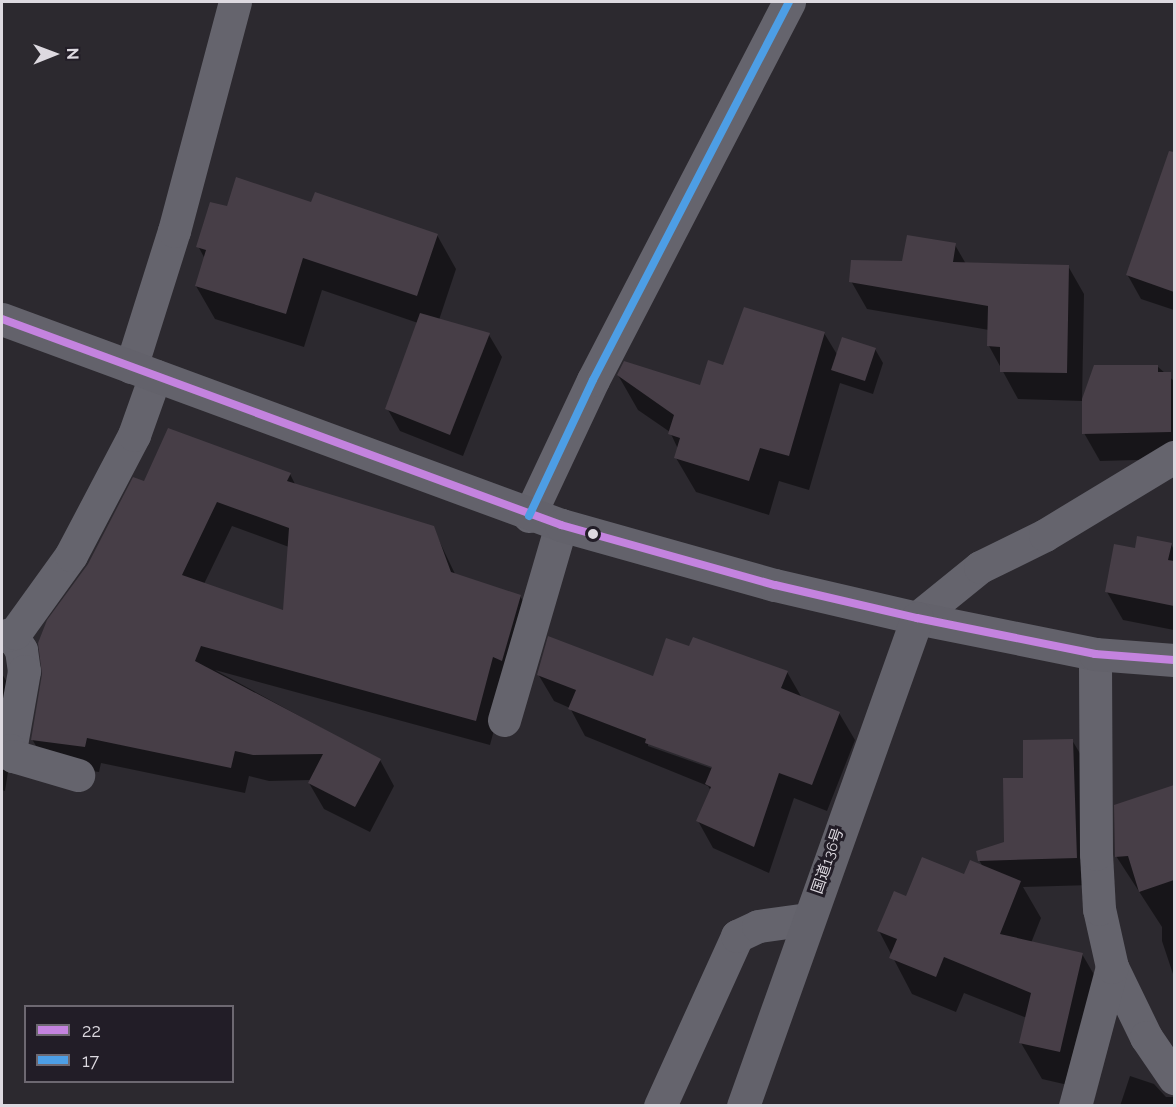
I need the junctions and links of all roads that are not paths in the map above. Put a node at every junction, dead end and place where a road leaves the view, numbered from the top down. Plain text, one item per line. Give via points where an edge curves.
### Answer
1 (235, 2) edge
2 (789, 2) edge
3 (2, 319) edge
4 (143, 372) junction
5 (1174, 457) edge
6 (529, 516) junction
7 (561, 525) junction
8 (917, 618) junction
9 (6, 635) edge
10 (1095, 654) junction
11 (1174, 660) edge
12 (504, 720) dead end
13 (78, 775) dead end
14 (808, 919) junction
15 (1112, 967) junction
16 (1174, 1078) edge
17 (660, 1106) edge
18 (743, 1106) edge
19 (1075, 1106) edge

1 - 4 street via 174,231
2 - 6 street via 593,380
3 - 4 highway
4 - 6 highway
4 - 9 street via 134,435 70,555 29,617
5 - 8 street via 1045,535 980,567
6 - 7 highway
7 - 8 highway via 776,585
7 - 12 street
8 - 10 highway
8 - 14 highway, 国道136号
9 - 13 street via 21,650 24,671 10,750 14,756
10 - 11 highway
10 - 15 street via 1096,854 1099,909
14 - 17 street via 758,927 737,936
14 - 18 highway, 国道136号
15 - 16 street via 1146,1037
15 - 19 street

